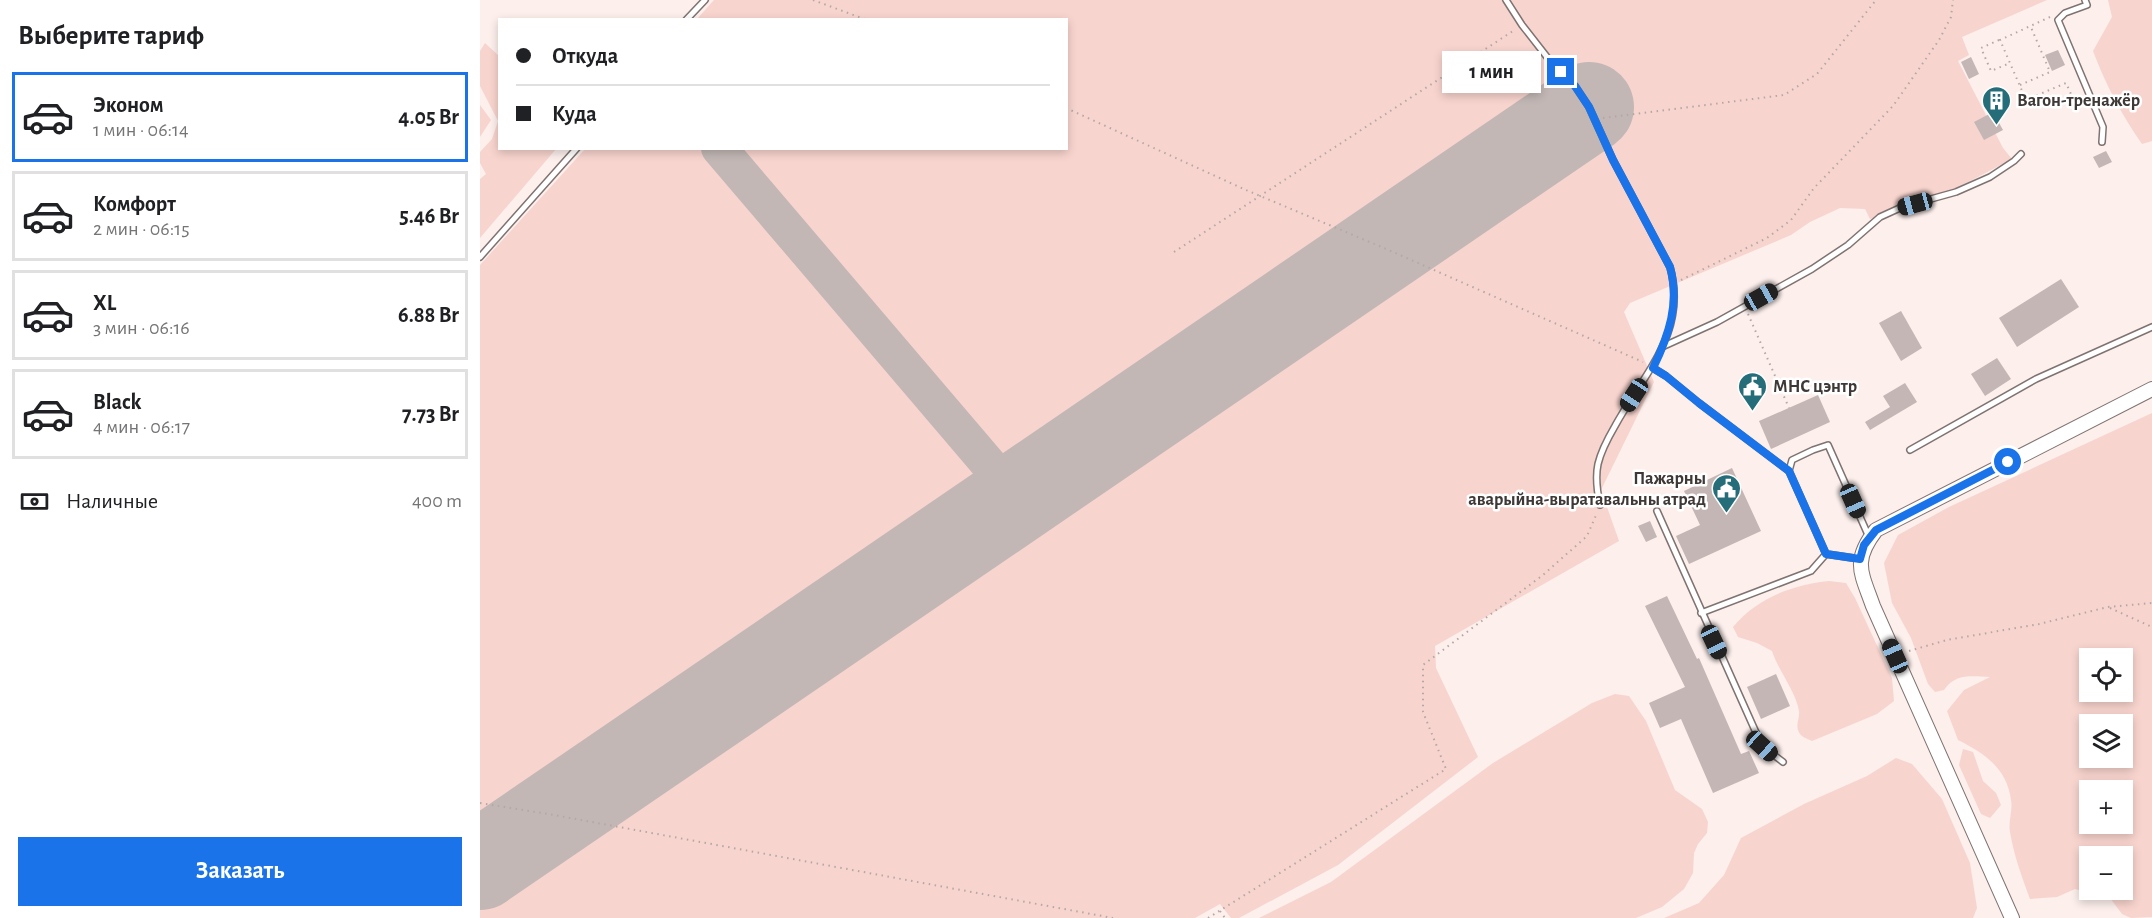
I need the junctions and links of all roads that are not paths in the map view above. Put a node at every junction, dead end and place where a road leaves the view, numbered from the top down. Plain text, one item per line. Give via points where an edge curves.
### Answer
1 (705, 0) edge
2 (1506, 0) edge
3 (2085, 0) edge
4 (688, 18) edge
5 (2102, 142) dead end
6 (575, 150) edge
7 (2021, 154) dead end
8 (480, 257) edge
9 (2152, 327) edge
10 (1664, 346) junction
11 (1653, 368) junction
12 (2152, 389) edge
13 (1910, 450) dead end
14 (1789, 471) junction
15 (1600, 505) road end
16 (1657, 511) dead end
17 (1870, 538) junction
18 (1826, 554) junction
19 (1860, 559) junction
20 (1701, 613) junction
21 (1783, 762) dead end
22 (2012, 918) edge

1 - 4 lane
2 - 10 lane via 1589,107 1670,267 1675,284 1674,314
3 - 5 lane via 2087,5 2065,13 2058,20 2103,127
6 - 8 lane
7 - 10 lane via 1990,177 1880,217 1812,269 1717,322
9 - 13 lane via 2036,379
10 - 11 lane
11 - 14 lane
11 - 15 lane via 1622,413 1598,463
12 - 17 street via 1876,530
14 - 17 lane via 1792,460 1828,445
14 - 18 lane
16 - 20 lane
17 - 19 street
18 - 19 lane
18 - 20 lane via 1811,571
19 - 22 street via 1873,606
20 - 21 lane via 1762,746

